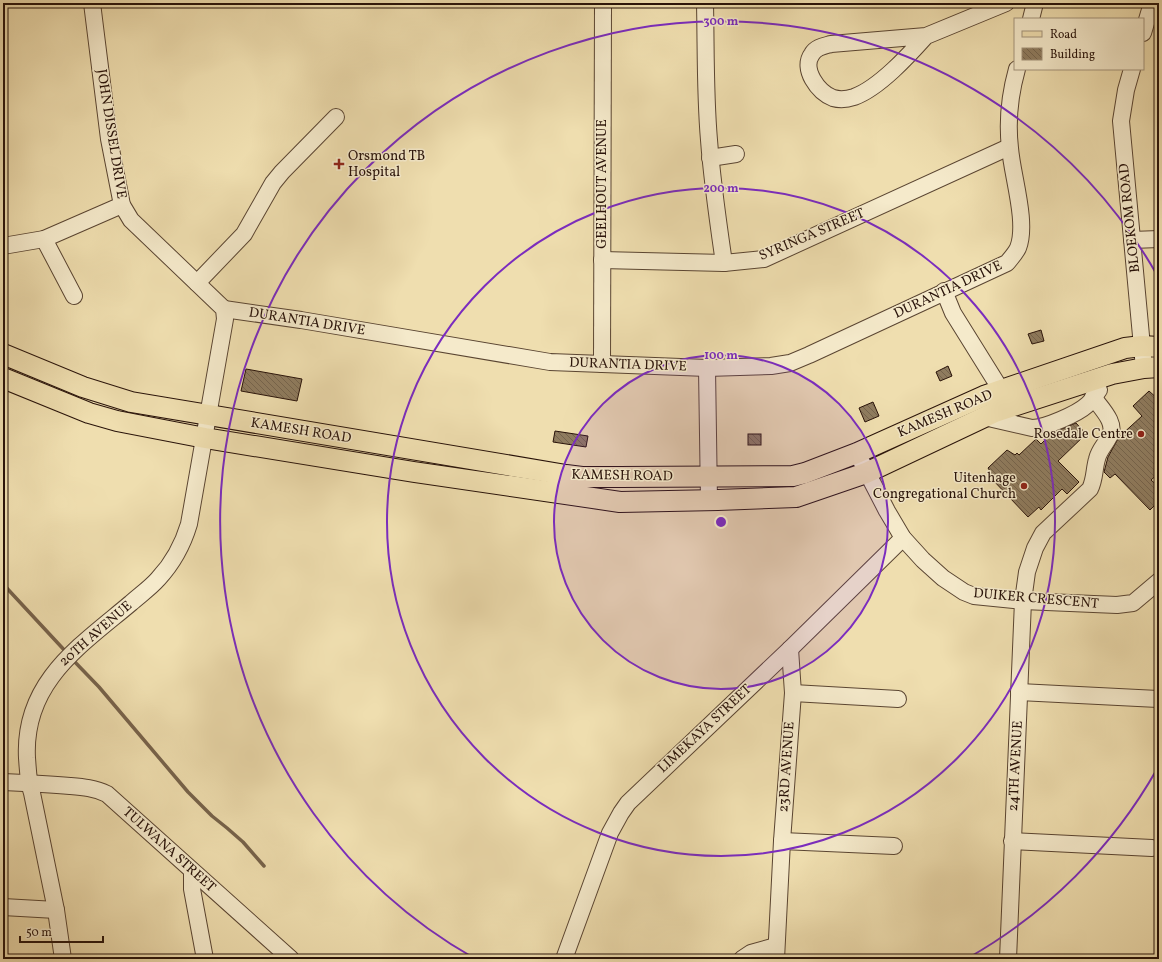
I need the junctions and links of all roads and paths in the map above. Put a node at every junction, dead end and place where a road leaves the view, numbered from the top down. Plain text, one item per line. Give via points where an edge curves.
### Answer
1 (92, 3) edge
2 (603, 3) edge
3 (705, 3) edge
4 (1006, 3) edge
5 (1035, 3) edge
6 (1152, 3) edge
7 (1031, 18) edge
8 (1144, 30) edge
9 (926, 36) junction
10 (1017, 70) edge
11 (1132, 70) edge
12 (336, 117) dead end
13 (1010, 147) junction
14 (736, 154) dead end
15 (710, 158) junction
16 (122, 205) junction
17 (44, 239) junction
18 (1159, 239) edge
19 (1132, 240) junction
20 (3, 246) edge
21 (602, 260) junction
22 (724, 263) junction
23 (197, 283) junction
24 (944, 291) junction
25 (74, 296) dead end
26 (224, 310) junction
27 (1150, 346) edge
28 (3, 354) edge
29 (602, 364) junction
30 (1152, 367) edge
31 (707, 368) junction
32 (1112, 374) junction
33 (3, 378) edge
34 (1001, 390) junction
35 (1090, 401) junction
36 (209, 416) junction
37 (984, 417) junction
38 (204, 438) junction
39 (857, 453) junction
40 (866, 473) junction
41 (709, 476) junction
42 (709, 501) junction
43 (903, 538) junction
44 (1159, 581) edge
45 (1022, 601) junction
46 (790, 649) junction
47 (1020, 692) junction
48 (792, 693) junction
49 (898, 699) dead end
50 (1158, 699) dead end
51 (3, 782) edge
52 (29, 783) junction
53 (1012, 841) junction
54 (782, 842) junction
55 (894, 846) dead end
56 (1152, 848) dead end
57 (192, 871) junction
58 (3, 907) edge
59 (56, 910) junction
60 (776, 953) edge
61 (64, 959) edge
62 (205, 959) edge
63 (291, 959) edge
64 (564, 959) edge
65 (742, 959) edge
66 (1008, 959) edge

1 - 16 street, JOHN DISSEL DRIVE via 109,139
2 - 21 street, GEELHOUT AVENUE
3 - 15 street
4 - 9 street
5 - 7 street
6 - 8 street
9 - 9 street via 820,47 812,53 809,62 811,74 815,83 833,98 854,97 903,62
10 - 13 street, DURANTIA DRIVE via 1010,104
11 - 19 street, BLOEKOM ROAD via 1121,121
12 - 23 street via 282,172 244,234
13 - 22 street, SYRINGA STREET via 764,259
13 - 24 street, DURANTIA DRIVE via 1020,216 1021,238 1018,248 1006,263
14 - 15 street
15 - 22 street
16 - 17 street
16 - 23 street, JOHN DISSEL DRIVE via 131,220
17 - 20 street
17 - 25 street
18 - 19 street
19 - 27 street, BLOEKOM ROAD
21 - 22 street, SYRINGA STREET
21 - 29 street, GEELHOUT AVENUE
23 - 26 street, JOHN DISSEL DRIVE
24 - 31 street, DURANTIA DRIVE via 790,363
24 - 34 street via 953,313
26 - 29 street, DURANTIA DRIVE via 300,320 550,362
26 - 36 street via 225,319
27 - 30 street, BLOEKOM ROAD
27 - 34 main road, KAMESH ROAD via 1125,348
28 - 36 main road, KAMESH ROAD via 83,387 125,401
29 - 31 street, DURANTIA DRIVE
30 - 32 main road, KAMESH ROAD
31 - 41 street
32 - 35 street
32 - 37 main road, KAMESH ROAD
33 - 38 main road, KAMESH ROAD via 89,413
34 - 39 main road, KAMESH ROAD
35 - 37 street via 1074,414 1039,428
35 - 45 street, 24TH AVENUE via 1111,421 1110,436 1100,451 1090,488 1043,534 1034,548
36 - 38 street
36 - 41 main road, KAMESH ROAD via 582,477
37 - 40 main road, KAMESH ROAD
38 - 42 main road, KAMESH ROAD via 620,502
38 - 52 street, 20TH AVENUE via 189,524 176,555 153,584 64,660 41,693 28,731
39 - 40 street, DUIKER CRESCENT
39 - 41 main road, KAMESH ROAD via 793,476
40 - 42 main road, KAMESH ROAD via 796,497
40 - 43 street, DUIKER CRESCENT
41 - 42 street
43 - 45 street, DUIKER CRESCENT via 943,578 964,592 974,596
43 - 46 street, LIMEKAYA STREET
44 - 45 street, DUIKER CRESCENT via 1133,603 1117,605
45 - 47 street, 24TH AVENUE
46 - 48 street, 23RD AVENUE
46 - 64 street, LIMEKAYA STREET via 628,803 610,833
47 - 50 street
47 - 53 street, 24TH AVENUE
48 - 49 street
48 - 54 street, 23RD AVENUE
51 - 52 street, TULWANA STREET
52 - 57 street, TULWANA STREET via 85,788 107,794
52 - 59 street, 20TH AVENUE
53 - 56 street
53 - 66 street, 24TH AVENUE
54 - 55 street
54 - 60 street, 23RD AVENUE
57 - 62 street via 192,889
57 - 63 street, TULWANA STREET
58 - 59 street
59 - 61 street, 20TH AVENUE
60 - 65 street via 752,953

